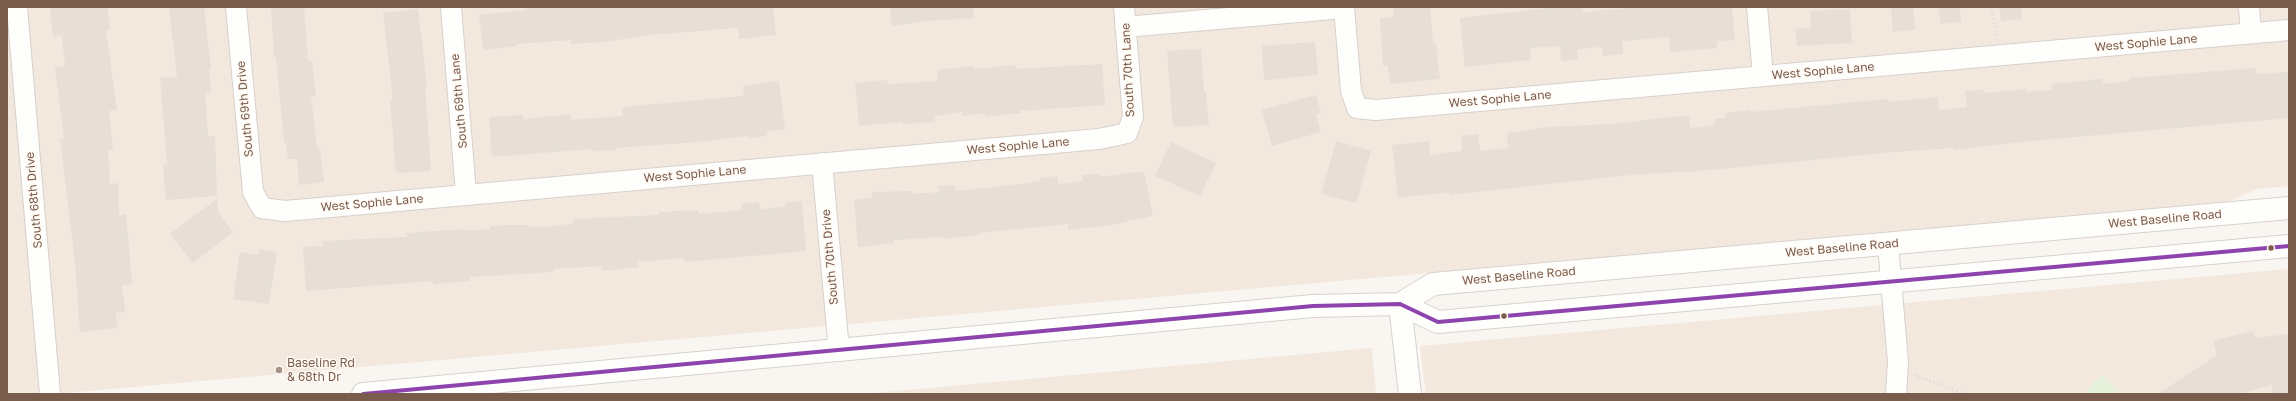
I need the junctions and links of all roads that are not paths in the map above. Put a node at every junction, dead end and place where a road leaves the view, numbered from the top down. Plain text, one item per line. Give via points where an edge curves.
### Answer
1 (17, 7) edge
2 (236, 7) edge
3 (451, 7) edge
4 (1124, 7) edge
5 (1757, 7) edge
6 (2249, 7) edge
7 (1344, 8) edge
8 (1125, 28) junction
9 (2289, 30) edge
10 (2251, 33) junction
11 (1763, 76) junction
12 (1127, 133) joint
13 (822, 162) junction
14 (466, 194) junction
15 (262, 208) joint
16 (2289, 208) edge
17 (1888, 245) junction
18 (2289, 246) edge
19 (1891, 281) junction
20 (1400, 304) junction
21 (839, 351) junction
22 (50, 394) edge
23 (363, 394) edge
24 (1410, 394) edge
25 (1896, 394) edge

1 - 22 street, South 68th Drive
2 - 15 street, South 69th Drive via 253,192
3 - 14 street, South 69th Lane
4 - 8 street, South 70th Lane
5 - 11 street
6 - 10 street
7 - 8 street
7 - 11 street, West Sophie Lane via 1351,91 1357,108 1376,110
8 - 12 street, South 70th Lane via 1133,117
9 - 10 street, West Sophie Lane
10 - 11 street, West Sophie Lane
12 - 13 street, West Sophie Lane via 1099,139
13 - 14 street, West Sophie Lane
13 - 21 street, South 70th Drive
14 - 15 street, West Sophie Lane via 285,211
16 - 17 main road, West Baseline Road
17 - 19 street
17 - 20 main road, West Baseline Road via 1433,284
18 - 19 main road, West Baseline Road
19 - 20 main road, West Baseline Road via 1438,322
19 - 25 street via 1898,362
20 - 21 main road, West Baseline Road via 1307,307
20 - 24 main road
21 - 23 main road, West Baseline Road

